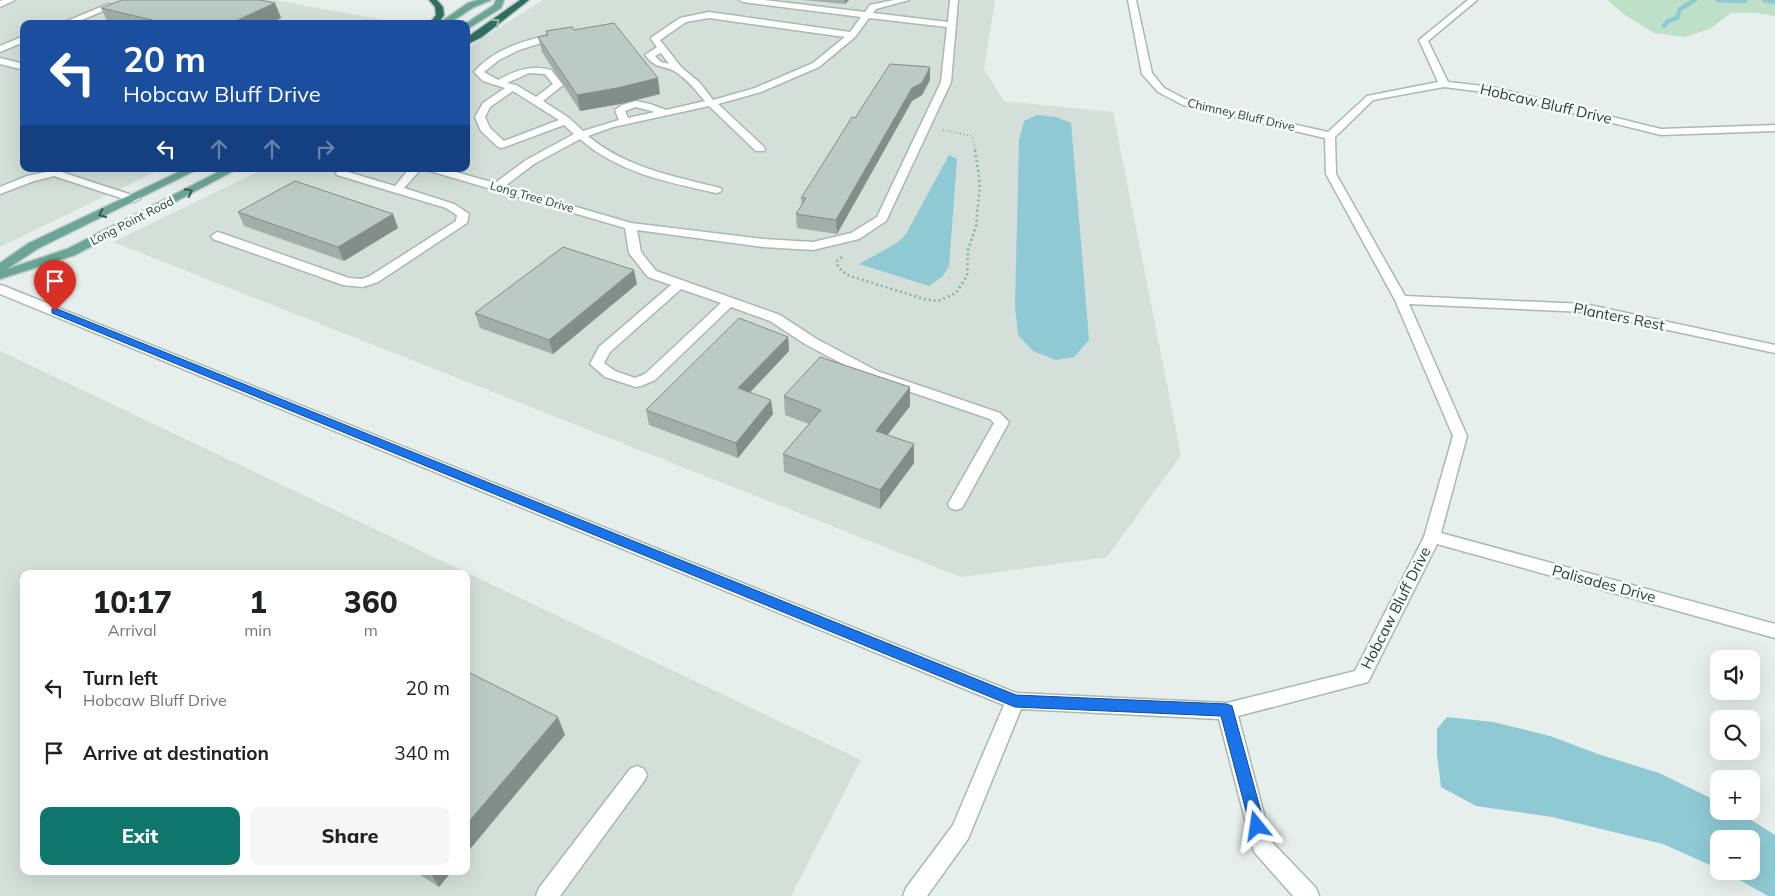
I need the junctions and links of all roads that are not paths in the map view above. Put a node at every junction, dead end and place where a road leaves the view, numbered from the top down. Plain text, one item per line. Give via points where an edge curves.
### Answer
1 (11, 0) edge
2 (433, 0) edge
3 (487, 0) edge
4 (500, 0) edge
5 (525, 0) edge
6 (743, 0) edge
7 (905, 0) edge
8 (954, 0) edge
9 (1132, 0) edge
10 (1474, 0) edge
11 (0, 4) edge
12 (110, 6) edge
13 (865, 15) junction
14 (74, 20) edge
15 (436, 20) edge
16 (448, 20) edge
17 (470, 24) edge
18 (951, 25) junction
19 (565, 35) edge
20 (852, 35) junction
21 (470, 40) edge
22 (20, 41) edge
23 (0, 48) edge
24 (662, 48) junction
25 (0, 61) edge
26 (20, 66) edge
27 (678, 69) junction
28 (500, 83) junction
29 (1444, 84) junction
30 (513, 87) junction
31 (536, 101) junction
32 (711, 102) junction
33 (664, 113) junction
34 (565, 121) junction
35 (625, 122) junction
36 (1775, 128) edge
37 (580, 135) junction
38 (1330, 136) junction
39 (760, 150) dead end
40 (186, 172) edge
41 (226, 172) edge
42 (412, 172) edge
43 (444, 172) edge
44 (341, 173) dead end
45 (497, 187) junction
46 (397, 190) junction
47 (716, 190) dead end
48 (0, 191) edge
49 (134, 199) junction
50 (630, 226) junction
51 (218, 236) dead end
52 (0, 268) edge
53 (0, 275) edge
54 (679, 284) junction
55 (0, 289) edge
56 (1402, 300) junction
57 (729, 302) junction
58 (1775, 349) edge
59 (956, 504) dead end
60 (1432, 537) junction
61 (1775, 631) edge
62 (1015, 701) junction
63 (1227, 710) junction
64 (637, 775) dead end
65 (547, 896) edge
66 (914, 896) edge
67 (1308, 896) edge

1 - 11 street
2 - 15 highway via 439,7 440,15
3 - 16 main road via 471,5
4 - 17 main road via 498,6
21 -> 5 highway
6 - 13 street
7 - 13 street via 882,3
8 - 18 street, Long Tree Drive
9 - 38 street, Chimney Bluff Drive via 1147,74 1161,90 1186,103
10 - 29 street via 1423,40
12 - 14 street
13 - 18 street
13 - 20 street
18 - 50 street, Long Tree Drive via 946,82 882,219 855,236 814,246 763,243
19 - 28 street via 528,43 497,58 479,72 487,80
20 - 24 street via 709,15 683,20 655,39
20 - 32 street via 816,65 758,90
22 - 23 street
24 - 27 street
24 - 27 street via 650,55 658,64
25 - 26 street
27 - 32 street
28 - 30 street
28 - 31 street via 521,71 548,72 558,85
29 - 36 street, Hobcaw Bluff Drive via 1492,90 1661,132
29 - 38 street, Hobcaw Bluff Drive via 1370,98
30 - 31 street
30 - 34 street via 486,105 480,117 485,129 502,145
31 - 34 street
32 - 33 street
32 - 39 street
33 - 35 street
33 - 35 street via 634,104 620,110
34 - 37 street
35 - 37 street
37 - 45 street via 530,162
37 - 47 street via 619,162
38 - 56 street, Hobcaw Bluff Drive via 1331,174
40 - 49 main road, Long Point Road
53 -> 41 main road, Long Point Road via 71,252
42 - 46 street
43 - 45 street, Long Tree Drive
44 - 46 street
45 - 50 street, Long Tree Drive
46 - 51 street via 450,206 463,214 461,223 363,283 347,282
48 - 49 street via 32,178 56,173
49 -> 52 main road, Long Point Road via 33,246
50 - 54 street via 635,253 652,274
54 - 57 street
54 - 57 street via 604,350 597,364 610,374 636,383 650,377
55 - 62 street, Hobcaw Bluff Drive
56 - 58 street, Planters Rest via 1584,308
56 - 60 street, Hobcaw Bluff Drive via 1460,436
57 - 59 street via 775,318 872,374 995,416 1002,422
60 - 61 street, Palisades Drive
60 - 63 street, Hobcaw Bluff Drive via 1360,677
62 - 63 street, Hobcaw Bluff Drive
62 - 66 street via 961,832
63 - 67 street via 1262,846
64 - 65 street

